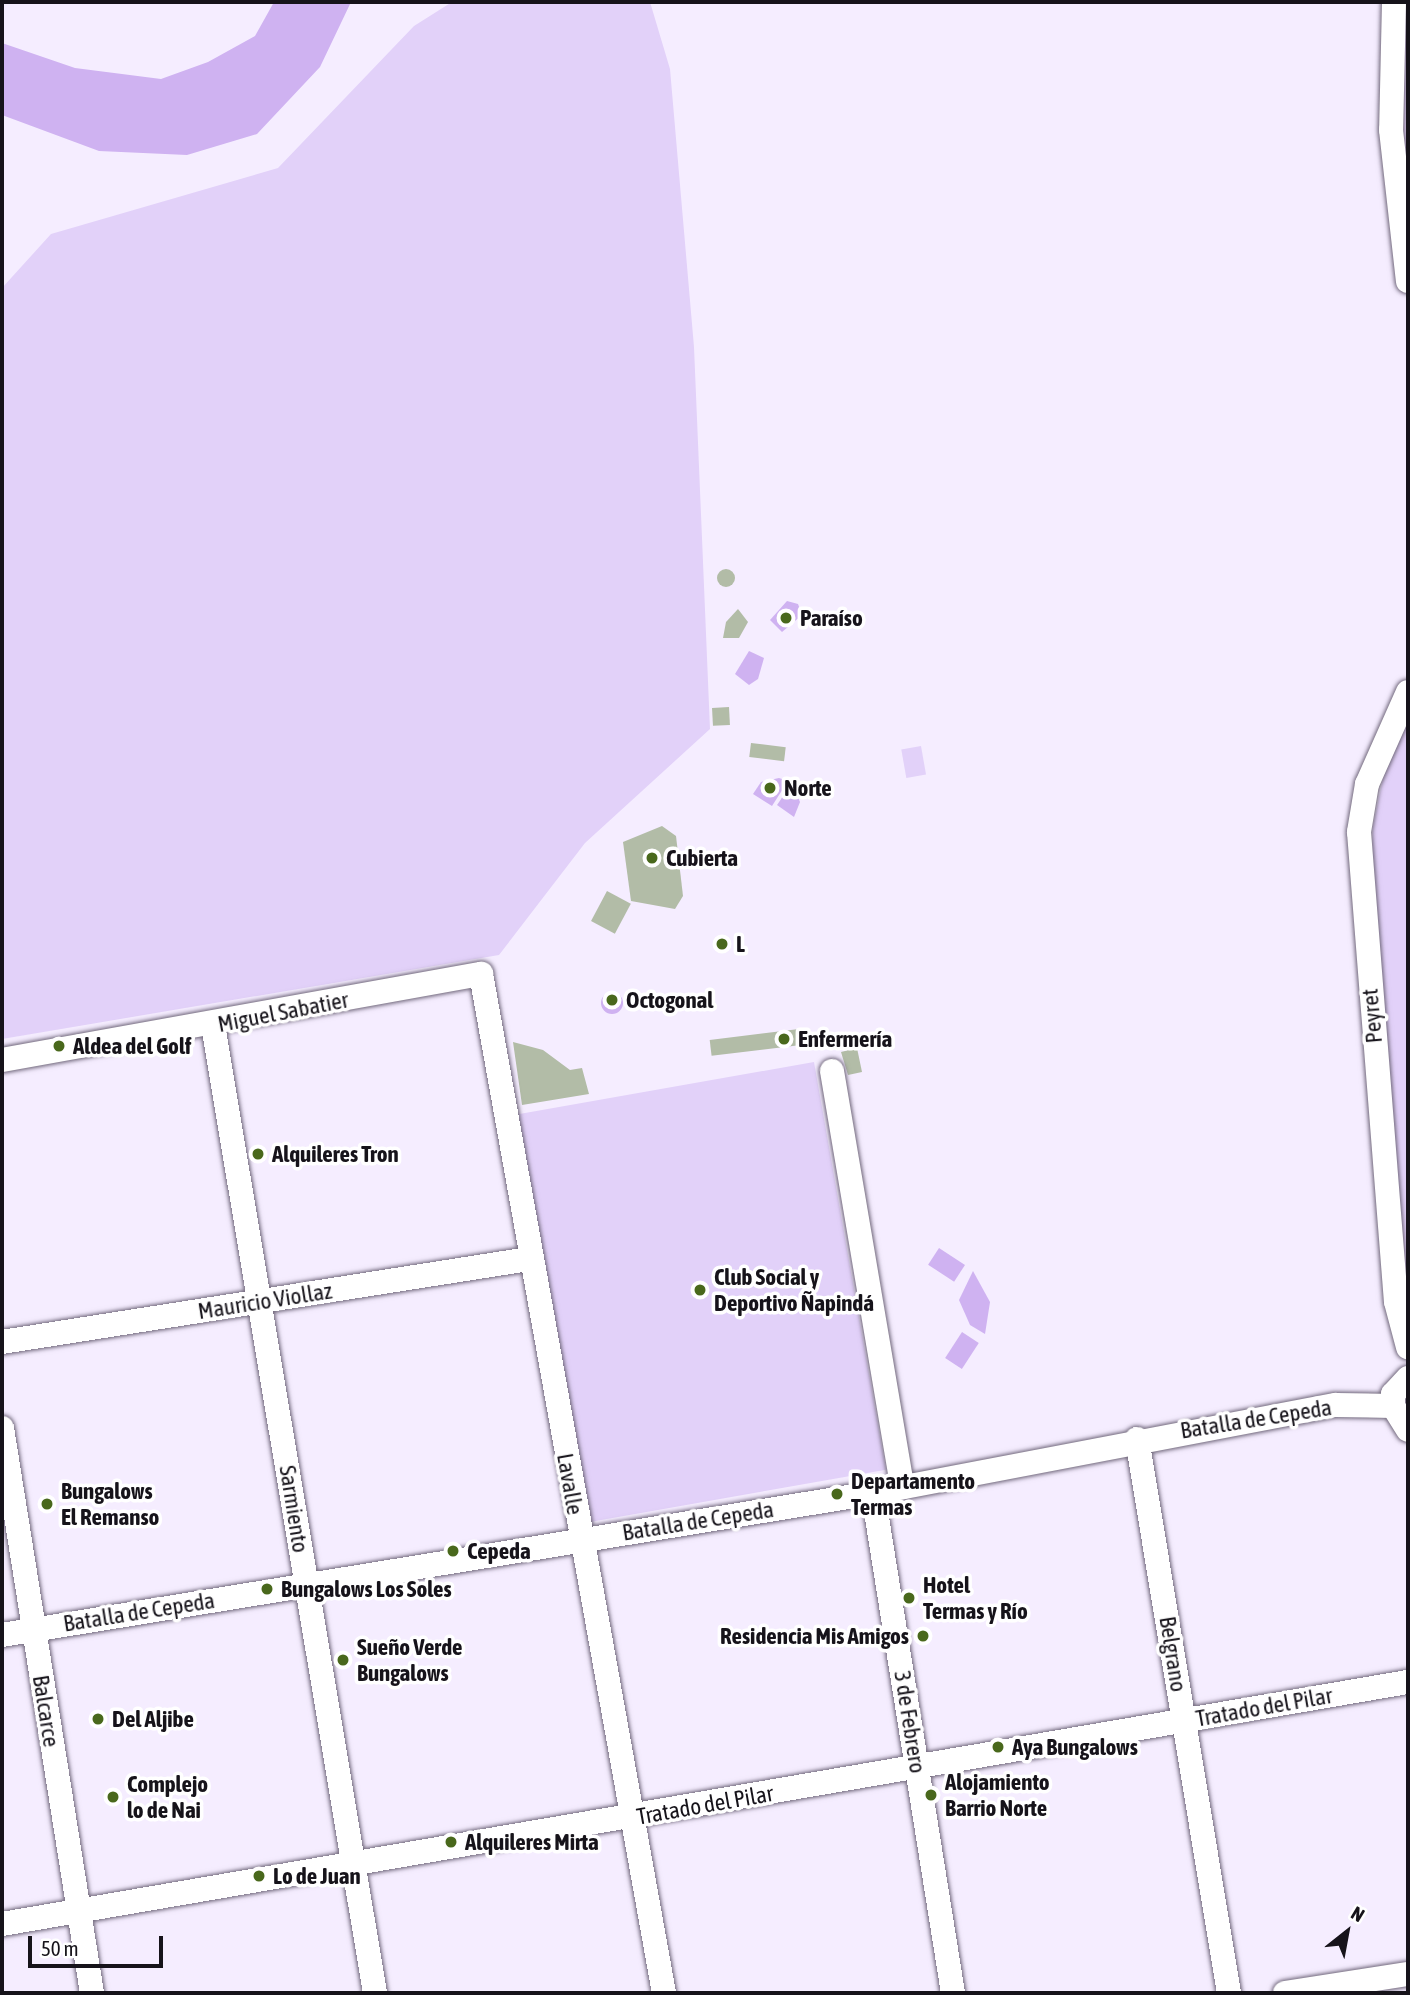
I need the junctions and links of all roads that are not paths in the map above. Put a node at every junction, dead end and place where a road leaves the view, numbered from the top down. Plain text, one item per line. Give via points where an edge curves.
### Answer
1 (1394, 2) edge
2 (1408, 281) edge
3 (1408, 692) edge
4 (481, 974) joint
5 (214, 1025) junction
6 (2, 1060) edge
7 (831, 1071) dead end
8 (529, 1259) junction
9 (260, 1302) junction
10 (2, 1342) edge
11 (1408, 1347) edge
12 (1408, 1378) edge
13 (1403, 1424) edge
14 (2, 1428) edge
15 (1138, 1439) junction
16 (902, 1487) junction
17 (873, 1493) junction
18 (580, 1540) junction
19 (307, 1585) junction
20 (34, 1629) junction
21 (2, 1634) edge
22 (1408, 1682) edge
23 (1184, 1721) junction
24 (917, 1767) junction
25 (634, 1818) junction
26 (353, 1864) junction
27 (78, 1911) junction
28 (2, 1924) edge
29 (1408, 1974) edge
30 (92, 1993) edge
31 (375, 1993) edge
32 (664, 1993) edge
33 (953, 1993) edge
34 (1229, 1993) edge
35 (1285, 1993) edge

1 - 2 street via 1391,130
3 - 11 street, Peyret via 1367,784 1359,832 1396,1302
4 - 5 street, Miguel Sabatier
4 - 8 street, Lavalle
5 - 6 street, Miguel Sabatier
5 - 9 street, Sarmiento
7 - 16 street
8 - 9 street, Mauricio Viollaz
8 - 18 street, Lavalle
9 - 10 street, Mauricio Viollaz
9 - 19 street, Sarmiento
12 - 13 street via 1393,1394
13 - 15 street, Batalla de Cepeda via 1336,1405
14 - 20 street, Balcarce
15 - 16 street, Batalla de Cepeda
15 - 23 street, Belgrano
16 - 17 street, Batalla de Cepeda
17 - 18 street, Batalla de Cepeda
17 - 24 street, 3 de Febrero
18 - 19 street, Batalla de Cepeda
18 - 25 street, Lavalle
19 - 20 street, Batalla de Cepeda
19 - 26 street, Sarmiento
20 - 21 street, Batalla de Cepeda
20 - 27 street, Balcarce
22 - 23 street, Tratado del Pilar
23 - 24 street, Tratado del Pilar
23 - 34 street, Belgrano
24 - 25 street, Tratado del Pilar
24 - 33 street, 3 de Febrero
25 - 26 street, Tratado del Pilar
25 - 32 street, Lavalle
26 - 27 street, Tratado del Pilar
26 - 31 street, Sarmiento
27 - 28 street, Tratado del Pilar
27 - 30 street, Balcarce
29 - 35 street

